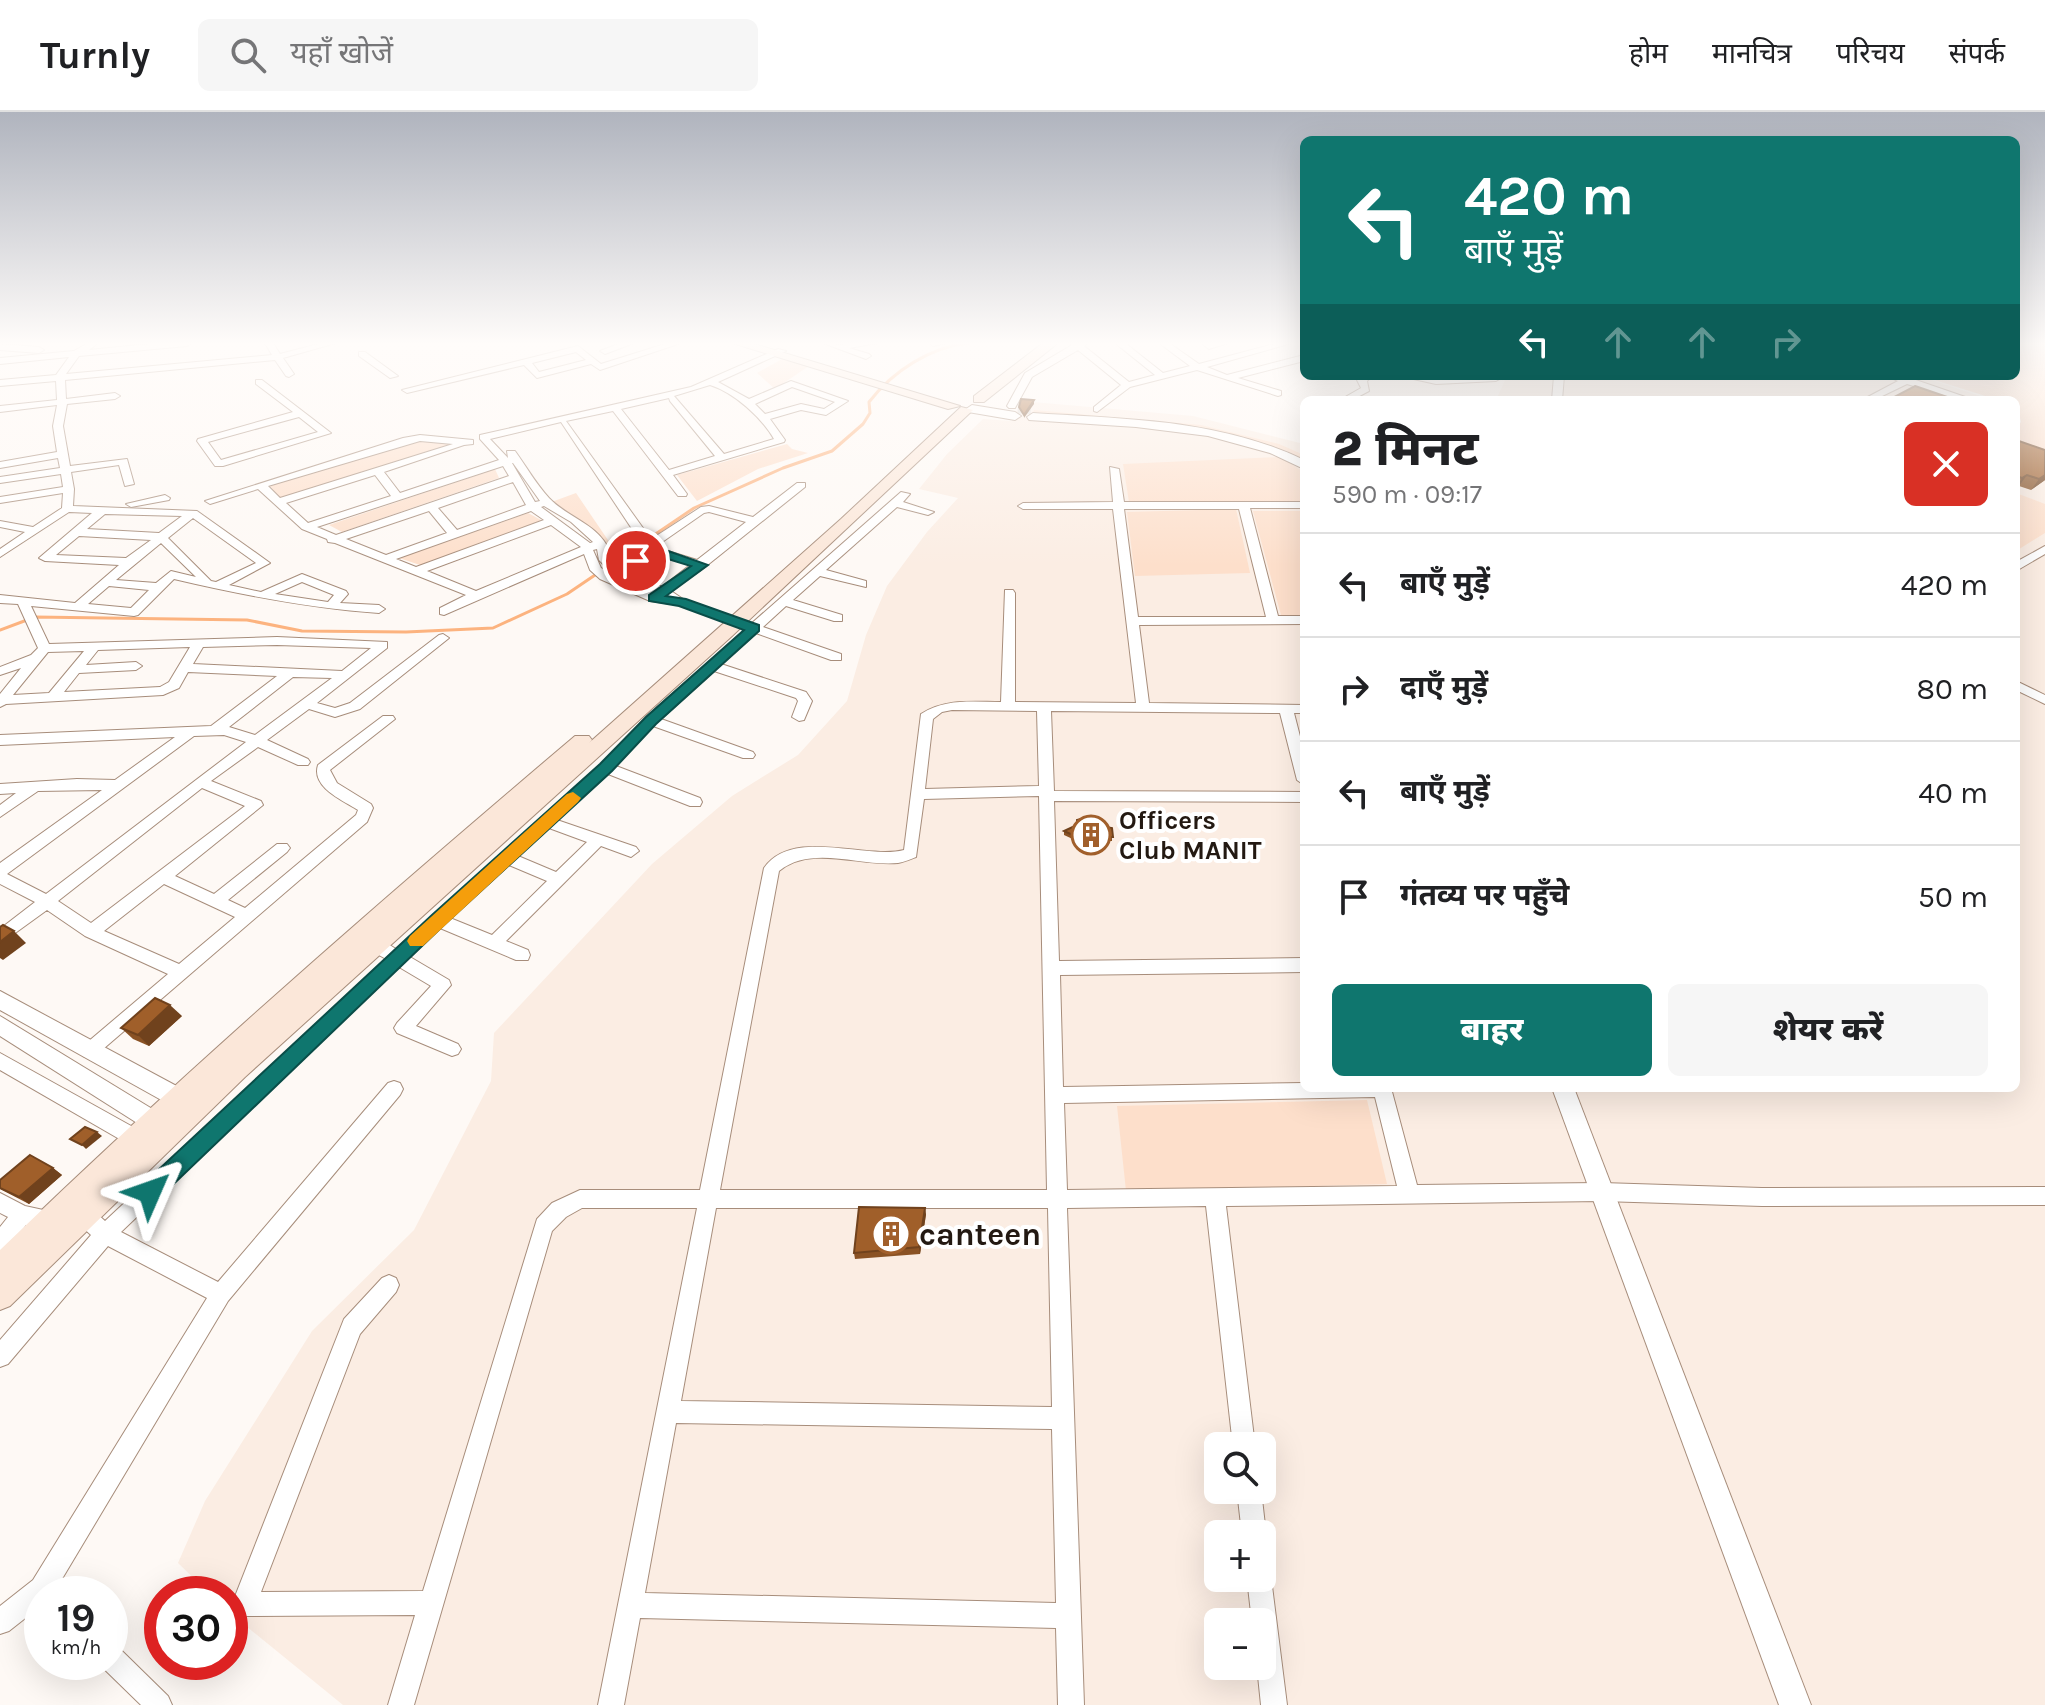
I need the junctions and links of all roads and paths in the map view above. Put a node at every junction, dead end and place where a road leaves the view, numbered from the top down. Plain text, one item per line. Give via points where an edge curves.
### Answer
1 (60, 417) edge
2 (287, 417) edge
3 (307, 417) edge
4 (581, 417) edge
5 (588, 417) edge
6 (623, 417) edge
7 (688, 417) edge
8 (954, 417) edge
9 (1080, 417) edge
10 (1159, 417) edge
11 (761, 418) edge
12 (565, 424) junction
13 (499, 436) junction
14 (486, 439) junction
15 (469, 442) junction
16 (1300, 450) edge
17 (64, 454) junction
18 (722, 458) junction
19 (510, 460) junction
20 (1300, 462) edge
21 (0, 465) edge
22 (1114, 469) dead end
23 (66, 470) junction
24 (378, 471) junction
25 (667, 474) junction
26 (514, 478) junction
27 (0, 480) edge
28 (129, 484) dead end
29 (801, 485) dead end
30 (261, 486) junction
31 (69, 489) junction
32 (682, 494) dead end
33 (398, 497) junction
34 (165, 498) dead end
35 (0, 500) edge
36 (210, 501) dead end
37 (278, 502) junction
38 (546, 502) junction
39 (1244, 505) junction
40 (1300, 505) edge
41 (431, 506) junction
42 (1023, 506) dead end
43 (1119, 506) junction
44 (533, 507) junction
45 (67, 509) junction
46 (98, 510) junction
47 (928, 512) dead end
48 (193, 513) junction
49 (554, 520) junction
50 (755, 521) junction
51 (1, 524) edge
52 (306, 527) junction
53 (33, 530) junction
54 (76, 532) junction
55 (455, 535) junction
56 (161, 537) junction
57 (332, 540) junction
58 (601, 543) junction
59 (589, 548) junction
60 (2045, 549) edge
61 (654, 550) junction
62 (0, 554) edge
63 (385, 559) junction
64 (129, 562) junction
65 (701, 565) junction
66 (2020, 565) edge
67 (613, 566) junction
68 (416, 571) junction
69 (816, 571) junction
70 (104, 582) junction
71 (213, 583) junction
72 (862, 584) dead end
73 (159, 587) junction
74 (1009, 593) dead end
75 (660, 594) junction
76 (476, 595) junction
77 (262, 596) junction
78 (0, 599) edge
79 (785, 602) junction
80 (331, 606) junction
81 (76, 608) junction
82 (379, 609) dead end
83 (444, 611) dead end
84 (28, 613) junction
85 (838, 618) dead end
86 (1300, 620) edge
87 (1133, 621) junction
88 (1273, 621) junction
89 (738, 622) junction
90 (443, 638) dead end
91 (200, 642) junction
92 (148, 646) junction
93 (92, 649) junction
94 (42, 652) junction
95 (836, 657) dead end
96 (136, 666) junction
97 (713, 666) junction
98 (185, 668) junction
99 (78, 669) junction
100 (0, 671) edge
101 (291, 672) junction
102 (345, 675) junction
103 (2020, 687) edge
104 (118, 694) junction
105 (53, 697) junction
106 (2045, 700) edge
107 (1, 701) edge
108 (307, 704) junction
109 (1008, 707) junction
110 (1044, 707) junction
111 (1143, 708) junction
112 (1295, 709) edge
113 (799, 717) dead end
114 (388, 719) dead end
115 (651, 720) junction
116 (214, 731) junction
117 (190, 732) junction
118 (0, 740) edge
119 (258, 741) junction
120 (1300, 748) edge
121 (748, 755) dead end
122 (303, 762) dead end
123 (606, 768) junction
124 (200, 782) junction
125 (118, 785) junction
126 (0, 789) edge
127 (32, 789) junction
128 (917, 794) junction
129 (1046, 794) junction
130 (1300, 797) edge
131 (695, 802) dead end
132 (0, 812) edge
133 (546, 822) junction
134 (598, 840) junction
135 (282, 848) dead end
136 (631, 851) dead end
137 (508, 858) junction
138 (0, 874) edge
139 (163, 877) junction
140 (558, 879) junction
141 (216, 901) junction
142 (48, 902) junction
143 (249, 917) junction
144 (438, 920) junction
145 (91, 932) junction
146 (0, 938) edge
147 (494, 943) junction
148 (374, 944) junction
149 (522, 955) dead end
150 (397, 961) junction
151 (1300, 965) edge
152 (1051, 968) junction
153 (182, 973) junction
154 (0, 1000) edge
155 (0, 1025) edge
156 (452, 1049) dead end
157 (89, 1051) junction
158 (0, 1061) edge
159 (394, 1089) dead end
160 (1300, 1090) edge
161 (1383, 1092) edge
162 (1564, 1092) edge
163 (1054, 1095) junction
164 (188, 1104) junction
165 (163, 1127) junction
166 (135, 1138) junction
167 (1602, 1192) junction
168 (1409, 1194) junction
169 (2045, 1196) edge
170 (1215, 1197) junction
171 (708, 1199) junction
172 (1057, 1199) junction
173 (0, 1202) edge
174 (76, 1208) junction
175 (22, 1215) junction
176 (50, 1220) junction
177 (105, 1234) junction
178 (0, 1242) edge
179 (0, 1269) edge
180 (389, 1285) dead end
181 (221, 1294) junction
182 (0, 1296) edge
183 (0, 1356) edge
184 (667, 1412) junction
185 (1063, 1418) junction
186 (1242, 1432) edge
187 (54, 1576) edge
188 (1261, 1592) edge
189 (432, 1603) junction
190 (630, 1605) junction
191 (24, 1606) edge
192 (1069, 1616) junction
193 (0, 1622) edge
194 (128, 1675) edge
195 (159, 1705) edge
196 (401, 1705) edge
197 (611, 1705) edge
198 (1071, 1705) edge
199 (1274, 1705) edge
200 (1795, 1705) edge

1 - 17 street
2 - 3 street via 202,441 219,464 326,433
4 - 13 street
5 - 12 street
6 - 25 street
7 - 18 street
8 - 89 main road
9 - 20 street via 1230,438
10 - 16 street via 1231,428
11 - 18 street via 780,440
12 - 13 street
12 - 67 street via 642,535
13 - 14 street
13 - 19 street
14 - 15 street
14 - 19 street
15 - 24 street
15 - 30 street via 413,438
17 - 21 street
17 - 23 street
18 - 25 street
19 - 26 street
19 - 33 street
19 - 38 street
22 - 43 street
23 - 27 street
23 - 28 street via 123,461
23 - 31 street
24 - 33 street
24 - 37 street
25 - 32 street
26 - 41 street
26 - 44 street
29 - 50 street
30 - 36 street
30 - 37 street
31 - 35 street
31 - 45 street
33 - 52 street
34 - 46 street
37 - 52 street
38 - 44 street
38 - 58 street
39 - 40 street
39 - 43 street
39 - 88 street
41 - 55 street
41 - 57 street
42 - 43 street
43 - 87 street
44 - 49 street
44 - 55 street
45 - 46 street
45 - 53 street
46 - 48 street
46 - 54 street
47 - 69 street via 900,498
48 - 56 street
48 - 71 street via 264,563
49 - 59 street
49 - 68 street
50 - 61 street via 701,510 651,544
50 - 65 street
51 - 53 street
52 - 57 street
53 - 62 street
54 - 56 street
54 - 64 street via 45,558
55 - 63 street
56 - 64 street
56 - 71 street
57 - 63 street
58 - 59 street
58 - 67 street
59 - 75 street via 600,573
59 - 76 street
60 - 66 street
61 - 65 street
61 - 67 street
63 - 68 street
64 - 70 street
65 - 75 street
67 - 75 street
68 - 76 street
69 - 72 street
69 - 79 street
70 - 73 street
70 - 81 street
71 - 73 street via 171,575
71 - 77 street
73 - 81 street via 134,612
74 - 109 street
75 - 89 street
76 - 83 street
77 - 80 street
77 - 80 street via 302,578 342,594
78 - 84 street
79 - 85 street
79 - 89 street
80 - 82 street
81 - 84 street
84 - 94 street
86 - 88 street
87 - 88 street
87 - 111 street
89 - 95 street
89 - 97 street
89 - 148 main road
89 - 164 main road via 354,936
90 - 108 street via 355,706 335,713
91 - 92 street
91 - 98 street
91 - 102 street via 383,645
92 - 93 street
92 - 96 street
93 - 94 street
93 - 99 street
94 - 100 street
94 - 107 street
96 - 99 street
96 - 104 street
97 - 113 street via 801,695 805,701
97 - 115 street
98 - 101 street
98 - 104 street via 163,691
99 - 105 street
101 - 102 street
101 - 116 street
102 - 108 street
103 - 106 street
104 - 105 street
105 - 107 street
108 - 119 street
109 - 110 street
109 - 128 street via 952,706 931,712 926,717
110 - 111 street
110 - 129 street
111 - 112 street
112 - 120 street
114 - 143 street via 323,768 327,783 366,808 362,818
115 - 121 street
115 - 123 street
116 - 117 street
116 - 119 street
117 - 118 street
117 - 125 street
119 - 122 street
119 - 124 street
123 - 131 street
123 - 133 street
124 - 139 street via 256,805
124 - 142 street
125 - 127 street
125 - 138 street
126 - 127 street
127 - 132 street
128 - 129 street
128 - 171 street via 911,853 802,853 778,860 772,868
129 - 130 street
129 - 152 street
133 - 134 street
133 - 137 street
134 - 136 street
134 - 140 street
135 - 141 street
137 - 140 street
137 - 144 street
138 - 142 street
139 - 141 street
139 - 145 street
140 - 147 street
141 - 143 street
142 - 145 street
142 - 146 street
143 - 153 street
144 - 147 street
144 - 150 street
145 - 153 street
147 - 149 street
148 - 150 street
148 - 164 main road
150 - 156 street via 443,985 403,1028
150 - 177 street
151 - 152 street
152 - 163 street
153 - 157 street
154 - 157 street
155 - 165 street
157 - 164 street
158 - 166 street
159 - 181 street
160 - 163 street
161 - 168 street
162 - 167 street
163 - 172 street
164 - 165 main road
165 - 166 main road
165 - 174 main road
166 - 174 main road
167 - 168 street
167 - 169 street
167 - 200 street
168 - 170 street
170 - 172 street
170 - 186 street
171 - 172 street
171 - 184 street
171 - 189 street via 580,1199 544,1226
172 - 185 street
173 - 175 street
174 - 176 main road
174 - 177 street
174 - 182 main road
175 - 176 street
175 - 178 street
176 - 179 main road
177 - 181 street
177 - 183 street
180 - 189 street via 352,1327 244,1604
181 - 187 street
184 - 185 street
184 - 190 street
185 - 192 street
188 - 199 street
189 - 196 street
190 - 192 street
190 - 197 street
191 - 193 street
192 - 198 street
194 - 195 street

